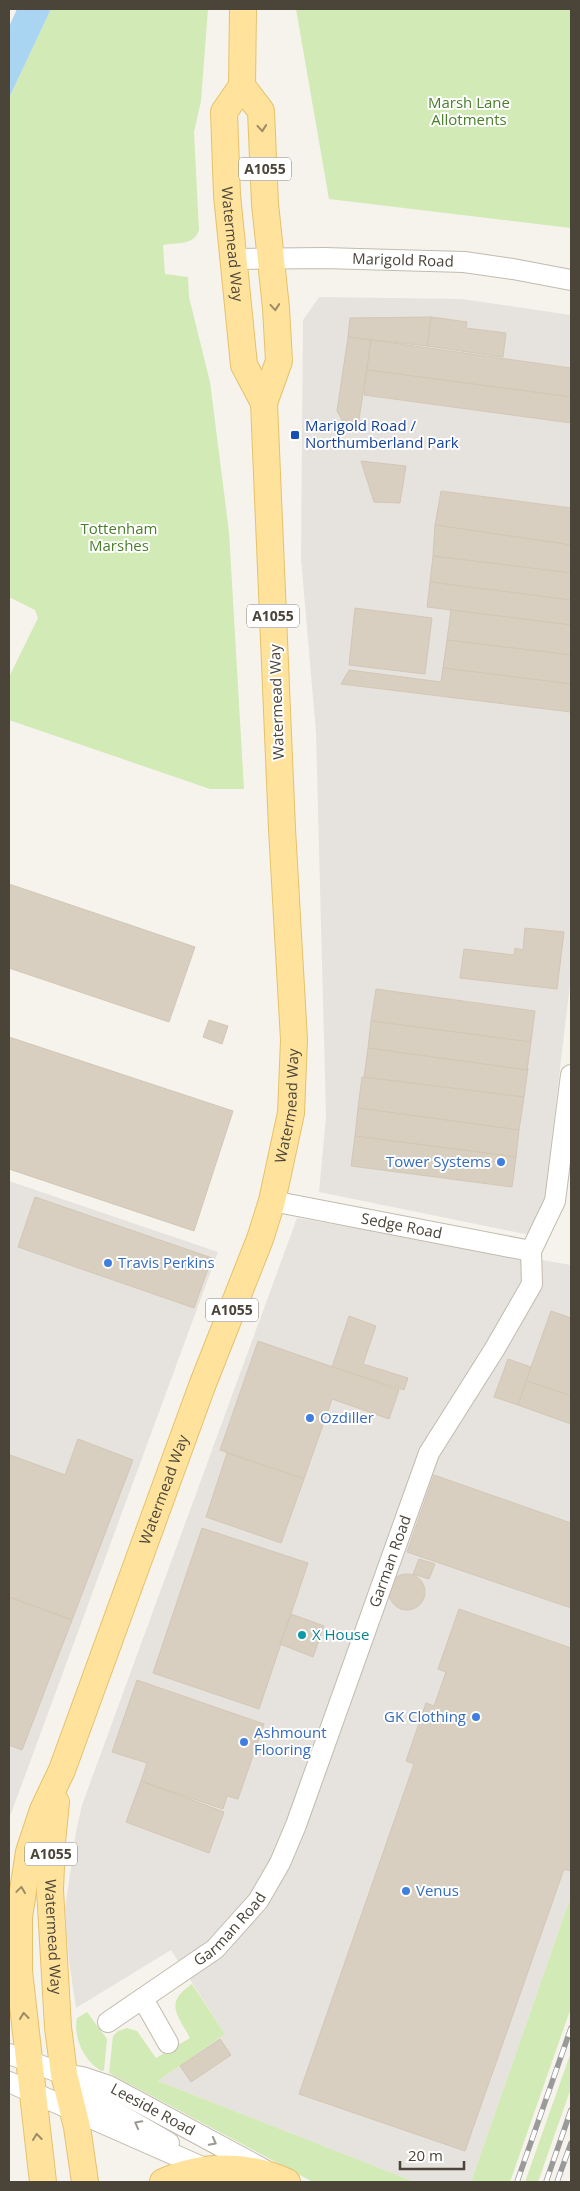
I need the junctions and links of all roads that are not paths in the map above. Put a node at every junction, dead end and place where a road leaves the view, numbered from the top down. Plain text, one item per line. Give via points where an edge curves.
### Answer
1 (243, 9) edge
2 (242, 86) junction
3 (233, 259) junction
4 (270, 259) junction
5 (571, 280) edge
6 (264, 403) junction
7 (571, 1074) edge
8 (272, 1201) junction
9 (531, 1251) junction
10 (62, 1770) junction
11 (14, 1980) edge
12 (143, 1999) junction
13 (108, 2022) dead end
14 (168, 2043) dead end
15 (21, 2053) edge
16 (64, 2074) junction
17 (20, 2086) edge
18 (74, 2110) junction
19 (208, 2169) junction
20 (42, 2182) edge
21 (85, 2182) edge
22 (163, 2182) edge
23 (236, 2182) edge
24 (288, 2182) edge

1 - 2 main road
2 - 3 main road, Watermead Way / A1055 via 224,112
2 -> 4 main road, Watermead Way / A1055 via 261,111
3 - 4 street, Marigold Road
3 - 6 main road, Watermead Way / A1055 via 244,365
4 - 5 street, Marigold Road via 464,262
4 -> 6 main road, Watermead Way / A1055 via 278,362
6 - 8 main road, Watermead Way / A1055 via 294,1040 291,1113
7 - 9 street, Garman Road via 554,1201
8 - 9 street, Sedge Road
8 - 10 main road, Watermead Way / A1055
9 - 12 street, Garman Road via 532,1284 429,1452 280,1863 258,1901 215,1949
11 -> 10 main road, Watermead Way / A1055 via 24,1873 43,1810
10 - 16 main road, Watermead Way / A1055 via 52,1842 50,1898
15 -> 11 main road, Watermead Way / A1055
12 - 13 street, Garman Road
12 - 14 street
15 - 16 main road
15 - 17 main road, A1055
16 - 17 main road
16 - 18 main road, A1055
19 -> 16 street via 149,2130 85,2094
16 -> 24 street, Leeside Road via 109,2086
17 - 18 street, Leeside Road
20 -> 17 main road, A1055
18 - 19 street, Leeside Road
18 - 21 main road, A1055
19 - 22 main road
19 - 23 street, Leeside Road
19 - 24 main road via 255,2171

